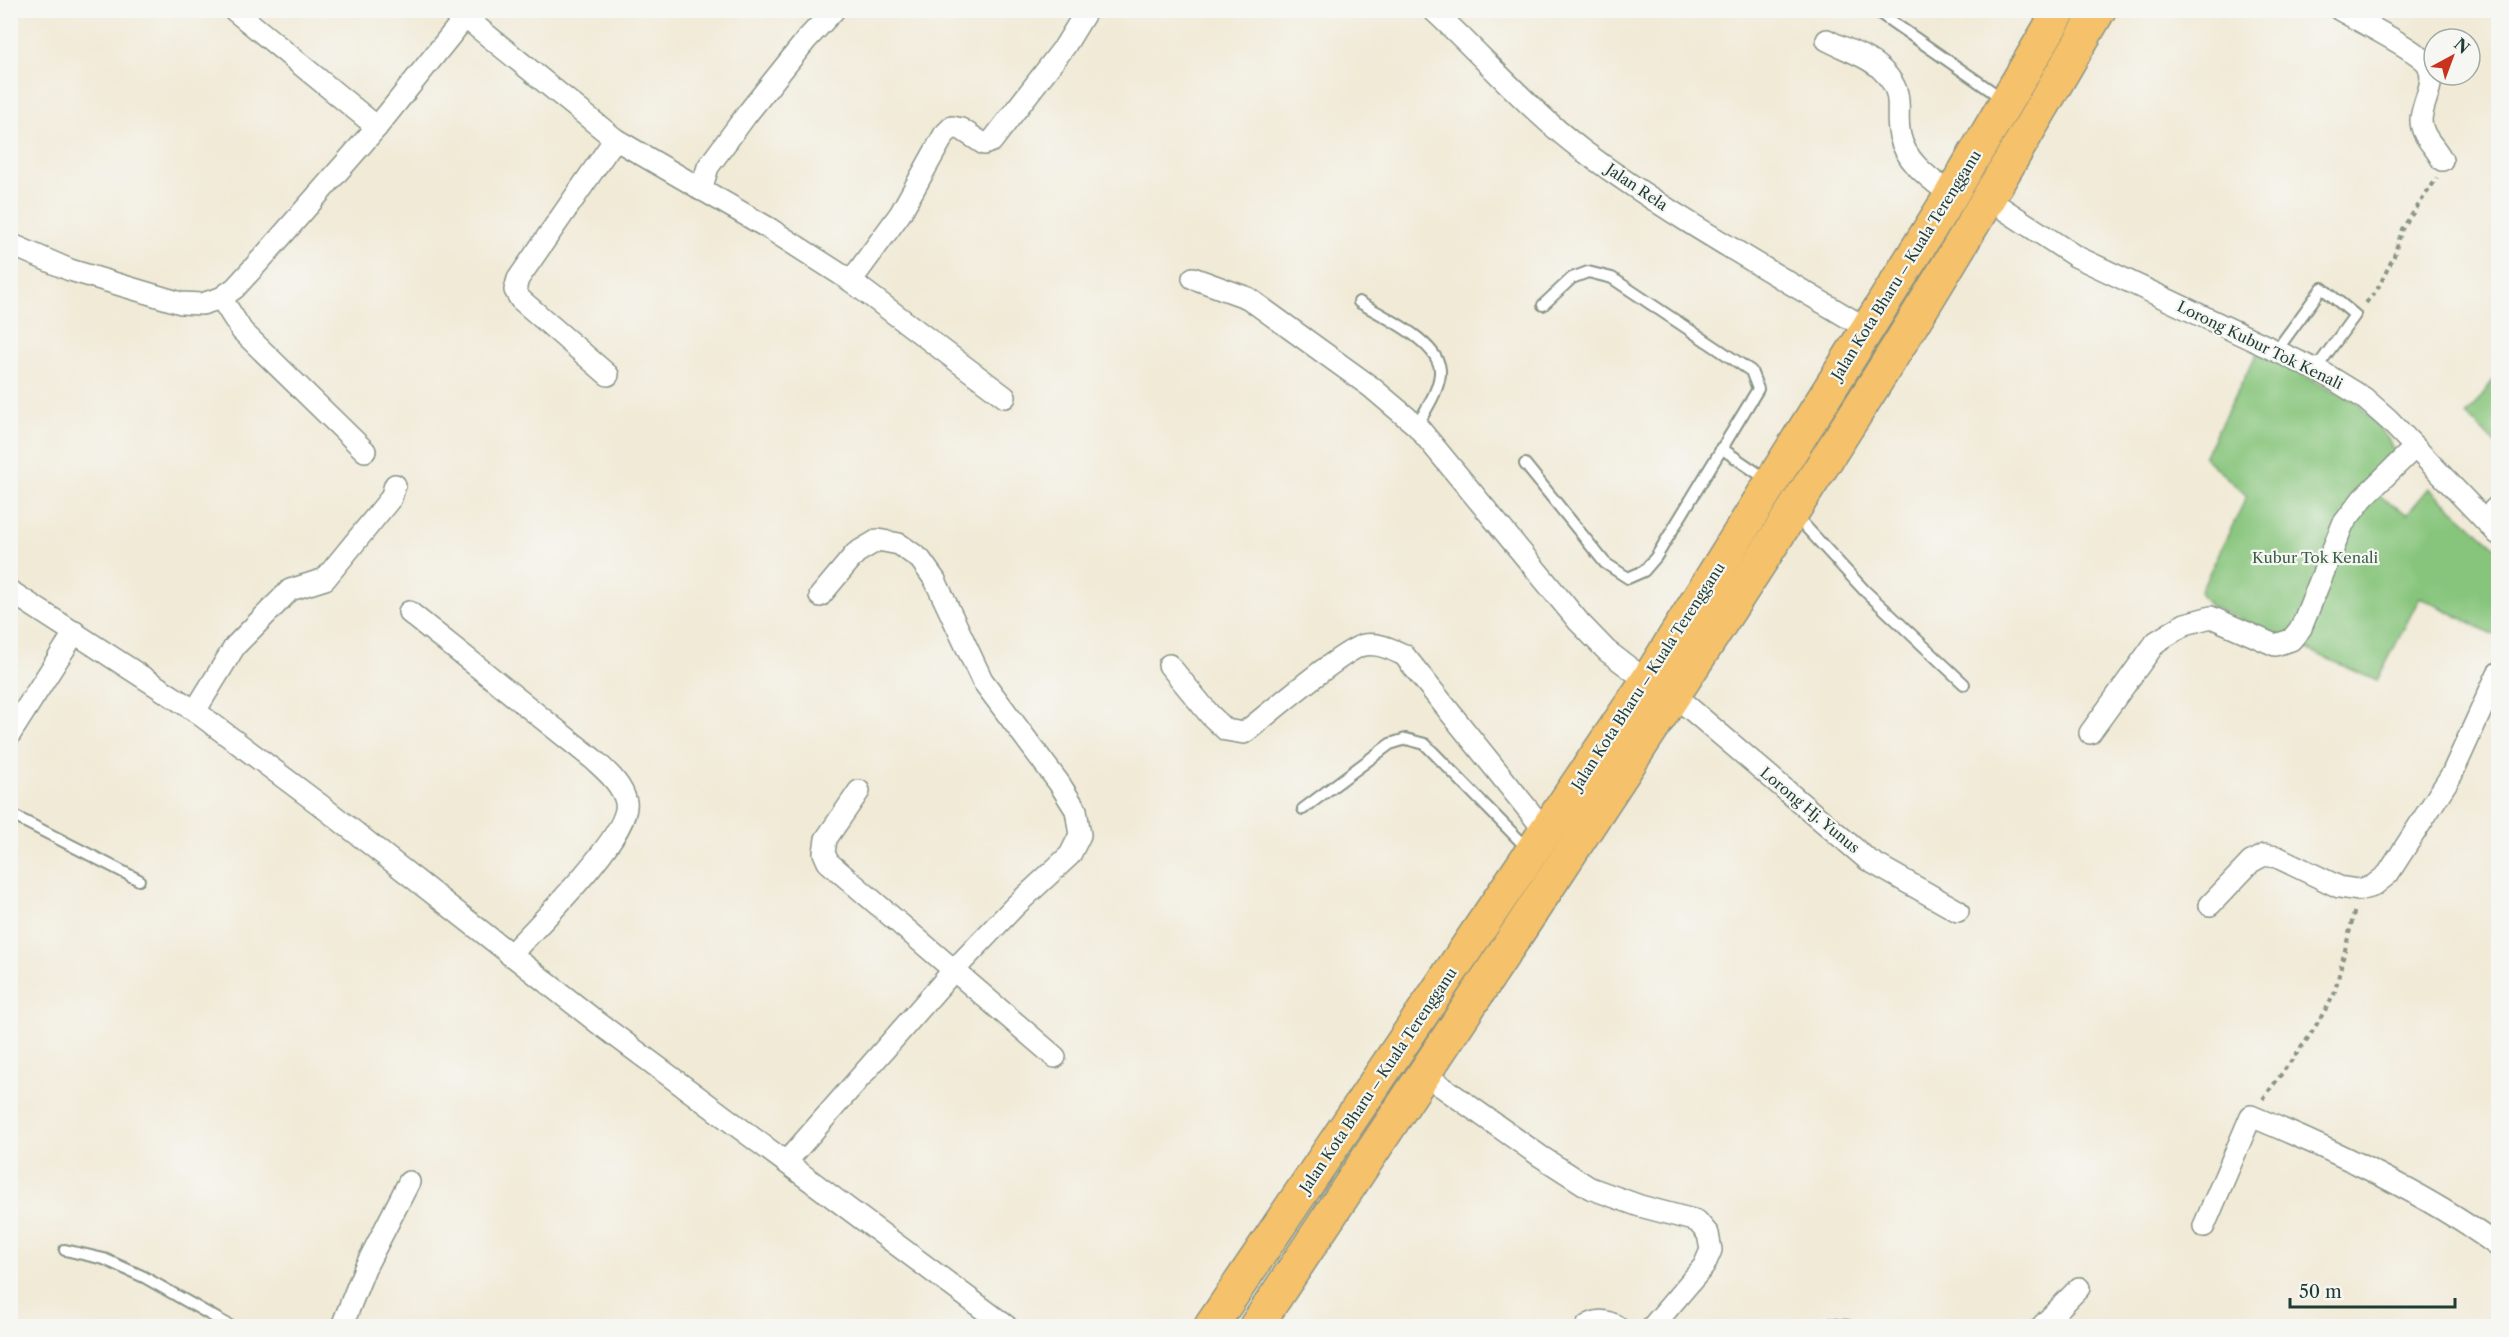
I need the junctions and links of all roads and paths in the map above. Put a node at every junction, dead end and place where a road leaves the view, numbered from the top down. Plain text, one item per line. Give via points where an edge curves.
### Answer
1 (234, 10) edge
2 (834, 10) edge
3 (1087, 10) edge
4 (1432, 10) edge
5 (1875, 10) edge
6 (2060, 10) edge
7 (2100, 10) edge
8 (2340, 10) edge
9 (469, 14) edge
10 (1827, 40) dead end
11 (2006, 102) junction
12 (377, 127) junction
13 (615, 139) junction
14 (2442, 160) joint
15 (701, 190) junction
16 (1951, 195) junction
17 (1988, 199) junction
18 (10, 244) edge
19 (1192, 278) dead end
20 (850, 281) junction
21 (221, 298) junction
22 (1359, 302) dead end
23 (1543, 305) dead end
24 (2355, 315) junction
25 (1867, 329) junction
26 (2276, 351) junction
27 (2315, 370) junction
28 (608, 375) dead end
29 (1005, 397) dead end
30 (1417, 426) junction
31 (2415, 447) junction
32 (1721, 448) junction
33 (365, 451) dead end
34 (1525, 464) dead end
35 (1772, 482) junction
36 (395, 485) dead end
37 (1792, 512) junction
38 (2494, 520) edge
39 (10, 591) edge
40 (820, 596) dead end
41 (409, 612) dead end
42 (75, 632) junction
43 (1169, 665) dead end
44 (2499, 673) edge
45 (1964, 684) dead end
46 (1660, 688) junction
47 (195, 711) junction
48 (2090, 733) dead end
49 (10, 734) edge
50 (859, 791) dead end
51 (1303, 809) dead end
52 (10, 814) edge
53 (1539, 842) junction
54 (139, 880) dead end
55 (2358, 890) junction
56 (2210, 905) dead end
57 (1958, 911) dead end
58 (510, 955) junction
59 (953, 971) junction
60 (1055, 1057) dead end
61 (1424, 1074) junction
62 (2251, 1116) junction
63 (787, 1161) junction
64 (409, 1182) dead end
65 (2204, 1226) dead end
66 (2499, 1246) edge
67 (64, 1250) dead end
68 (2079, 1288) dead end
69 (230, 1326) edge
70 (342, 1326) edge
71 (1006, 1326) edge
72 (1211, 1326) edge
73 (1256, 1326) edge
74 (1587, 1326) edge
75 (1616, 1326) edge
76 (1653, 1326) edge
77 (1821, 1326) edge
78 (1848, 1326) edge
79 (2042, 1326) edge

1 - 12 street
2 - 15 street via 747,114 708,167
3 - 20 street via 1065,46 992,141 984,144 952,127 944,135 900,214
4 - 25 street, Jalan Rela via 1580,148 1640,191
5 - 11 lane
6 - 11 highway, Jalan Kota Bharu – Kuala Terengganu
7 - 17 highway, Jalan Kota Bharu – Kuala Terengganu
8 - 14 street via 2428,64 2431,79 2421,120 2424,136 2437,148
9 - 12 street
9 - 13 street
10 - 16 street via 1870,60 1889,78 1900,105 1900,136 1908,155
11 - 16 highway, Jalan Kota Bharu – Kuala Terengganu
12 - 21 street via 236,288
13 - 15 street
13 - 28 street via 518,279 515,290 519,299
14 - 24 path via 2440,173 2402,229 2377,290
15 - 20 street
16 - 25 highway, Jalan Kota Bharu – Kuala Terengganu
17 - 26 street, Lorong Kubur Tok Kenali via 2075,256
17 - 37 highway, Jalan Kota Bharu – Kuala Terengganu
18 - 21 street via 70,270 182,303 202,304
19 - 30 street, Lorong Hj. Yunus via 1248,298 1371,387
20 - 29 street
21 - 33 street via 242,332
22 - 30 lane via 1429,346 1438,359 1437,387
23 - 32 lane via 1572,278 1588,272 1612,278 1751,371 1758,389
24 - 26 lane via 2322,288
24 - 27 lane
25 - 35 highway, Jalan Kota Bharu – Kuala Terengganu
26 - 27 street, Lorong Kubur Tok Kenali
27 - 31 street, Lorong Kubur Tok Kenali via 2364,398
30 - 46 street, Lorong Hj. Yunus via 1579,622 1607,651
31 - 38 street, Lorong Kubur Tok Kenali
31 - 48 street via 2363,498 2343,524 2301,628 2291,640 2275,645 2211,617 2185,624 2156,642
32 - 34 lane via 1656,557 1644,571 1628,578 1605,563
32 - 35 lane
35 - 46 highway, Jalan Kota Bharu – Kuala Terengganu
36 - 47 street via 391,498 326,579 290,590 235,646
37 - 45 lane via 1864,590
37 - 46 highway, Jalan Kota Bharu – Kuala Terengganu
39 - 42 street
40 - 59 street via 856,553 878,540 899,544 921,559 935,580 982,680 1076,810 1080,835 1070,855
41 - 58 street via 593,759 616,780 626,803 622,824 599,859
42 - 47 street
42 - 49 street
43 - 53 street via 1209,715 1226,730 1244,732 1362,645 1383,645 1404,655
44 - 55 street via 2452,774 2401,854 2388,874 2373,886
46 - 53 highway, Jalan Kota Bharu – Kuala Terengganu
46 - 57 street, Lorong Hj. Yunus via 1868,860
46 - 61 highway, Jalan Kota Bharu – Kuala Terengganu
47 - 58 street
50 - 59 street via 826,839 824,853 828,862
51 - 53 lane via 1390,744 1406,739 1425,744
52 - 54 lane
53 - 72 highway, Jalan Kota Bharu – Kuala Terengganu
55 - 56 street via 2339,886 2277,856 2264,855 2251,862
55 - 62 path via 2334,995 2311,1034
58 - 63 street
59 - 60 street
59 - 63 street
61 - 73 highway, Jalan Kota Bharu – Kuala Terengganu
61 - 76 street via 1590,1188 1697,1221 1708,1234 1711,1251 1704,1266
62 - 65 street
62 - 66 street via 2301,1136 2457,1216
63 - 71 street
64 - 70 street
67 - 69 lane via 104,1259 144,1277
68 - 79 street
74 - 75 street via 1608,1321
77 - 78 lane

